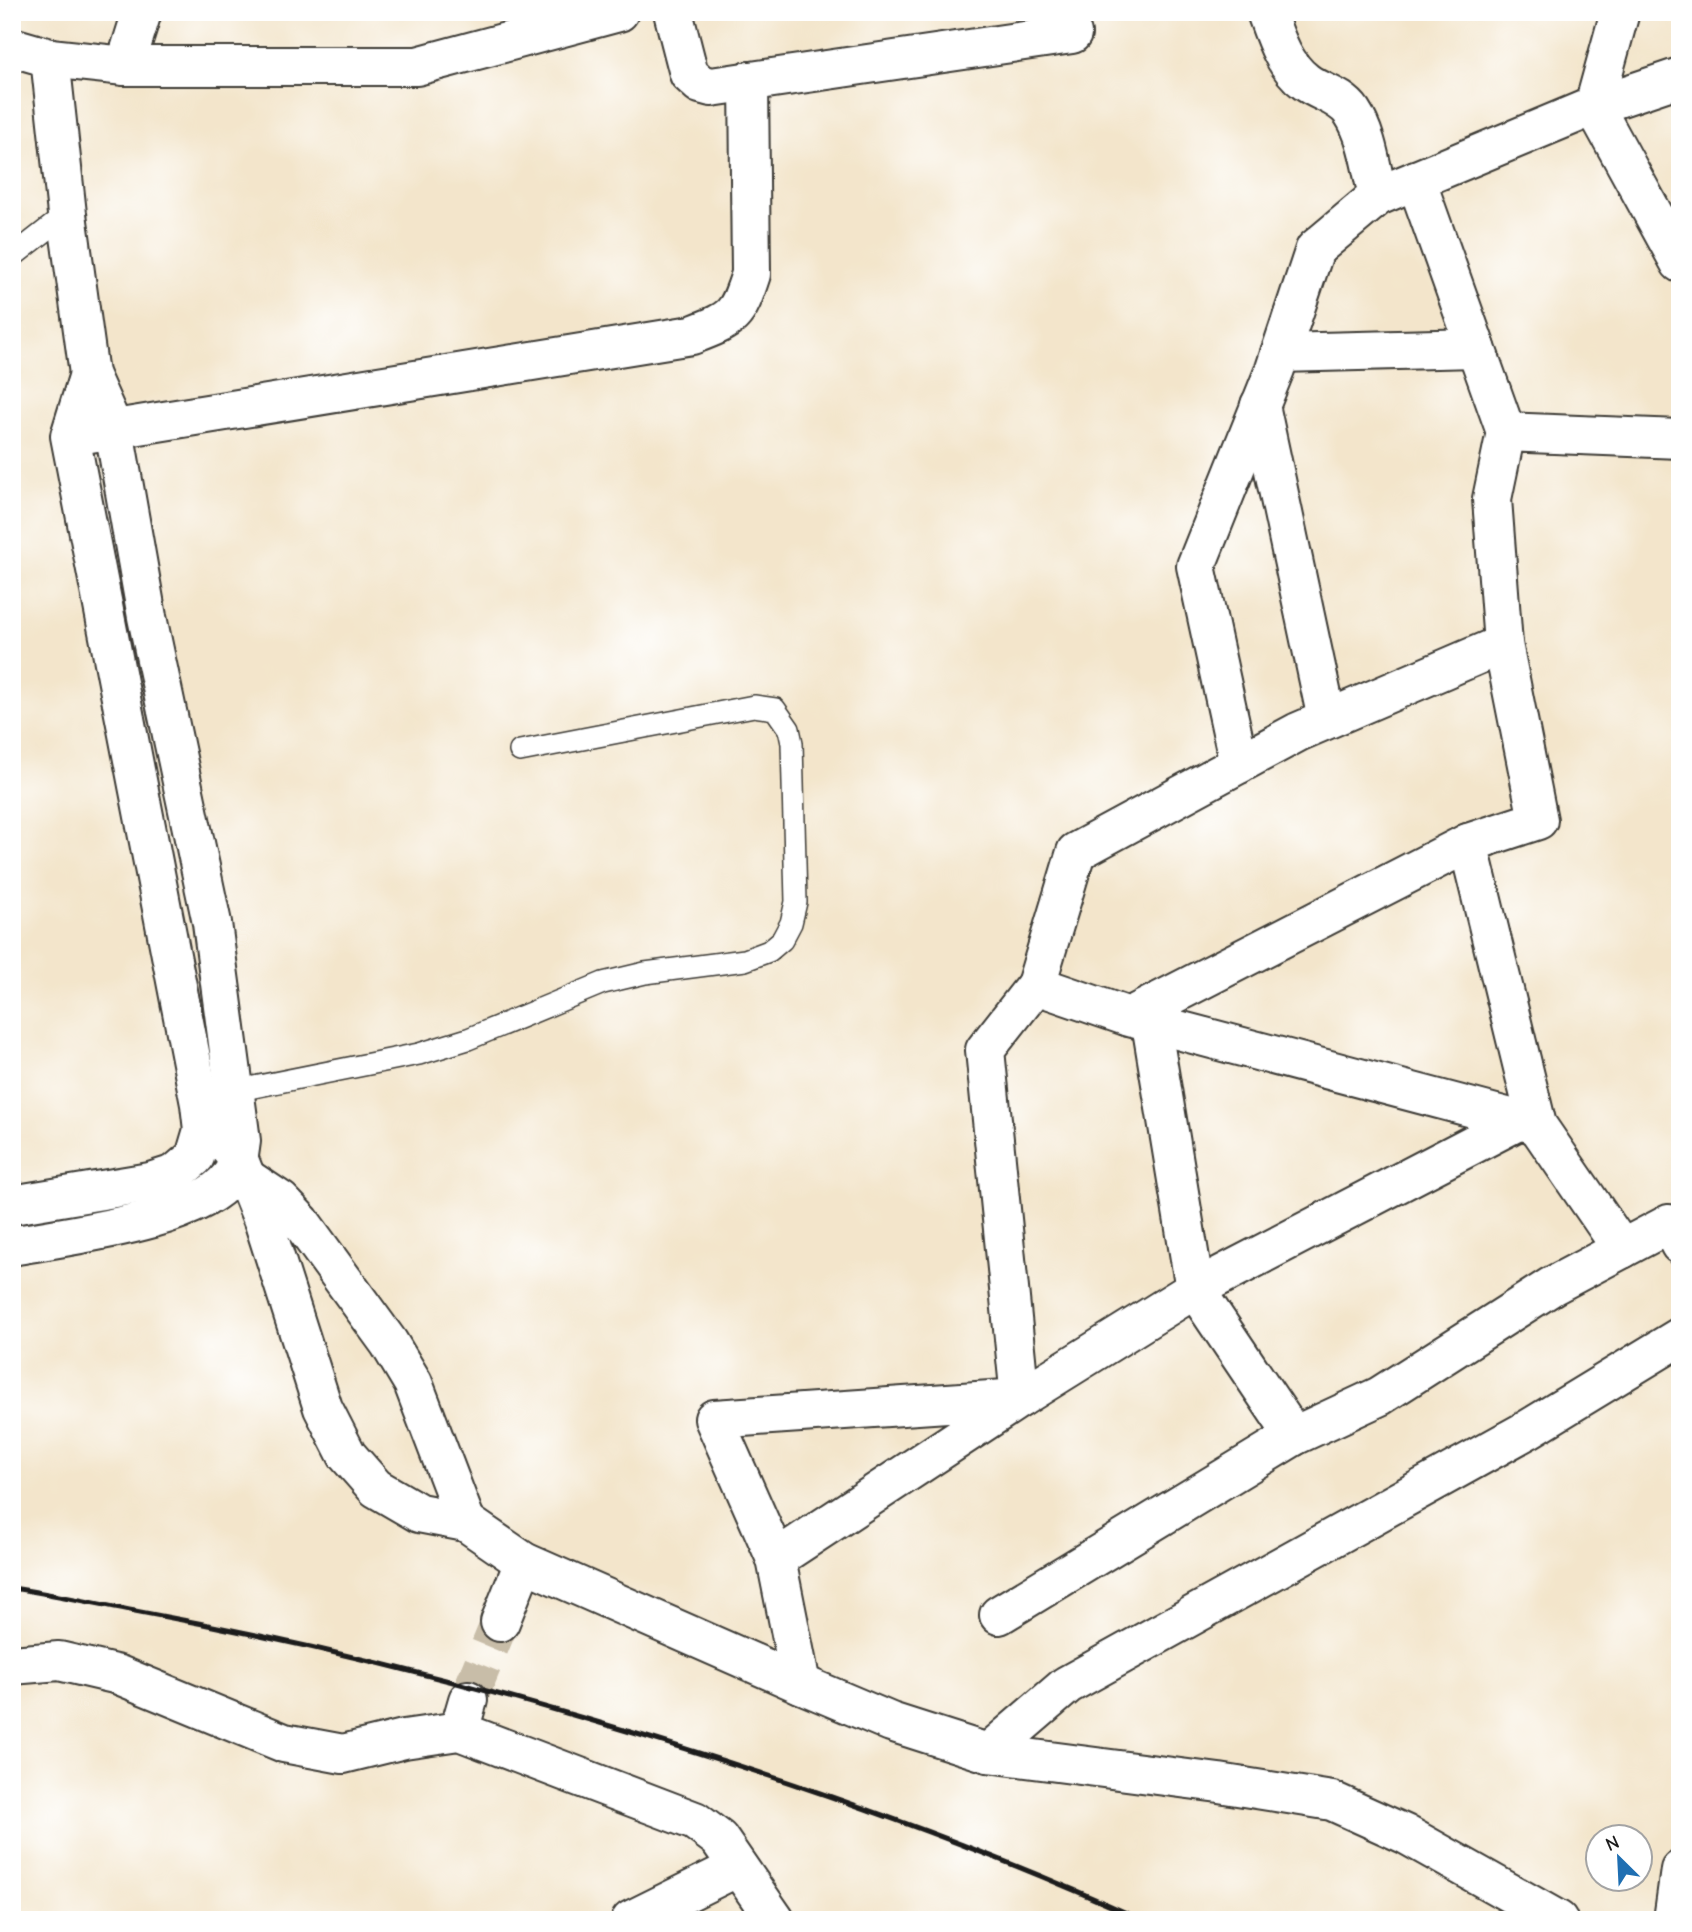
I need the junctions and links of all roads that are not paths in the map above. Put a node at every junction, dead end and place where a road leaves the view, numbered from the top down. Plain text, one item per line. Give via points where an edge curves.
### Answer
1 (142, 12) edge
2 (619, 12) edge
3 (673, 12) edge
4 (1266, 12) edge
5 (1620, 12) edge
6 (1072, 34) dead end
7 (12, 47) edge
8 (50, 58) junction
9 (125, 66) junction
10 (1680, 77) edge
11 (749, 81) junction
12 (1594, 106) junction
13 (1416, 180) junction
14 (1378, 196) junction
15 (67, 214) junction
16 (12, 257) edge
17 (1680, 263) edge
18 (1476, 348) junction
19 (1280, 353) junction
20 (89, 374) junction
21 (1260, 405) junction
22 (114, 430) junction
23 (1506, 432) junction
24 (70, 436) junction
25 (1680, 439) edge
26 (1503, 644) junction
27 (1327, 719) junction
28 (520, 751) dead end
29 (1239, 764) junction
30 (1468, 844) junction
31 (1036, 985) junction
32 (1140, 1020) junction
33 (233, 1091) junction
34 (1529, 1122) junction
35 (203, 1130) junction
36 (242, 1169) junction
37 (12, 1205) edge
38 (1680, 1245) edge
39 (12, 1246) edge
40 (1622, 1249) junction
41 (1195, 1289) junction
42 (1680, 1337) edge
43 (1020, 1398) junction
44 (1294, 1436) junction
45 (466, 1522) junction
46 (776, 1559) junction
47 (524, 1562) junction
48 (999, 1615) dead end
49 (500, 1622) tunnel mouth
50 (12, 1665) edge
51 (801, 1684) junction
52 (988, 1754) junction
53 (738, 1867) junction
54 (1680, 1870) edge
55 (631, 1920) edge
56 (775, 1920) edge
57 (1558, 1920) edge
58 (1673, 1920) edge

1 - 9 street
2 - 9 street via 417,66
3 - 11 street via 685,64 694,80 711,87
4 - 14 street via 1293,72 1341,100 1351,111 1367,149
5 - 12 street
6 - 11 street
7 - 8 street
8 - 9 street
8 - 15 street
10 - 12 street
11 - 22 street via 751,274 733,316 717,325 692,335
12 - 13 street
12 - 17 street
13 - 14 street
13 - 18 street
14 - 19 street via 1315,249
15 - 16 lane
15 - 20 street
18 - 19 street
18 - 23 street
19 - 21 street
20 - 22 street
20 - 24 street
21 - 27 street
21 - 29 street via 1196,566
22 - 24 street
22 - 33 street via 146,617 212,923
23 - 25 street
23 - 26 street via 1492,499
24 - 35 street
26 - 27 street
26 - 30 street via 1538,820
27 - 29 street
28 - 33 lane via 754,706 775,709 789,729 792,769 796,902 782,940 746,960 645,973 603,984 419,1054
29 - 31 street via 1076,852
30 - 32 street
30 - 34 street
31 - 32 street
31 - 43 street via 985,1050
32 - 34 street
32 - 41 street
33 - 36 street
34 - 40 street
34 - 41 street
35 - 36 street via 226,1144
35 - 37 street via 195,1157 175,1174
36 - 39 street via 217,1191 164,1216
36 - 45 street via 301,1222 389,1343 413,1383
36 - 45 street via 264,1223 323,1408 347,1455 376,1488 419,1513
38 - 40 street via 1669,1224
40 - 44 street via 1552,1286 1380,1396
41 - 43 street
41 - 44 street
42 - 52 street via 1527,1430 1067,1685
43 - 46 street
43 - 46 street via 713,1419
44 - 48 street
45 - 47 street
46 - 51 street
47 - 49 street
47 - 51 street
50 - 53 street via 59,1661 119,1675 284,1743 342,1754 404,1740 464,1716 695,1821 719,1839
51 - 52 street via 891,1722
52 - 57 street via 1332,1801 1405,1834
53 - 55 street
53 - 56 street
54 - 58 street

